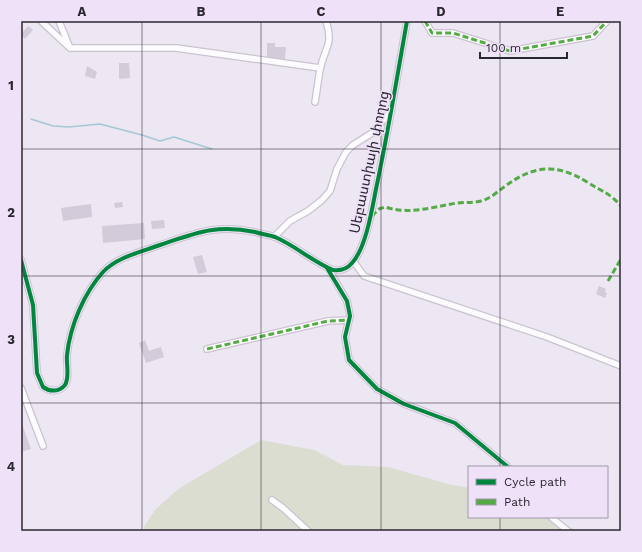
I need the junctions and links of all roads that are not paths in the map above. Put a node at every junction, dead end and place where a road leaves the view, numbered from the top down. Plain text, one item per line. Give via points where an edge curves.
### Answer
1 (40, 21) edge
2 (59, 21) edge
3 (326, 21) edge
4 (407, 21) edge
5 (425, 21) edge
6 (607, 21) edge
7 (70, 48) junction
8 (320, 68) junction
9 (315, 102) dead end
10 (392, 109) junction
11 (274, 237) junction
12 (21, 261) edge
13 (354, 262) junction
14 (327, 268) junction
15 (21, 269) edge
16 (349, 320) junction
17 (207, 349) dead end
18 (621, 366) edge
19 (21, 388) edge
20 (43, 446) dead end
21 (507, 466) edge
22 (272, 500) dead end
23 (552, 518) edge
24 (308, 531) edge
25 (568, 531) edge

1 - 7 street
2 - 7 street
3 - 8 street via 330,43
4 - 10 street, Սեբաստիայի փողոց
5 - 6 street via 432,33 453,33 510,51 593,36
7 - 8 street via 176,48
8 - 9 street
10 - 11 street via 372,133 346,152 337,169 330,192 290,221
10 - 13 street, Սեբաստիայի փողոց via 368,229
11 - 12 street via 236,228 218,228 154,247 112,264 102,273 80,308 70,340 66,381 57,390 47,390 39,381 33,305
11 - 14 street
12 - 15 street
13 - 14 street via 341,270
13 - 18 street via 364,276 547,337
14 - 16 street via 347,301
16 - 17 street via 328,321
16 - 21 street via 344,337 349,360 377,389 404,404 455,423
19 - 20 street
22 - 24 street
23 - 25 street

